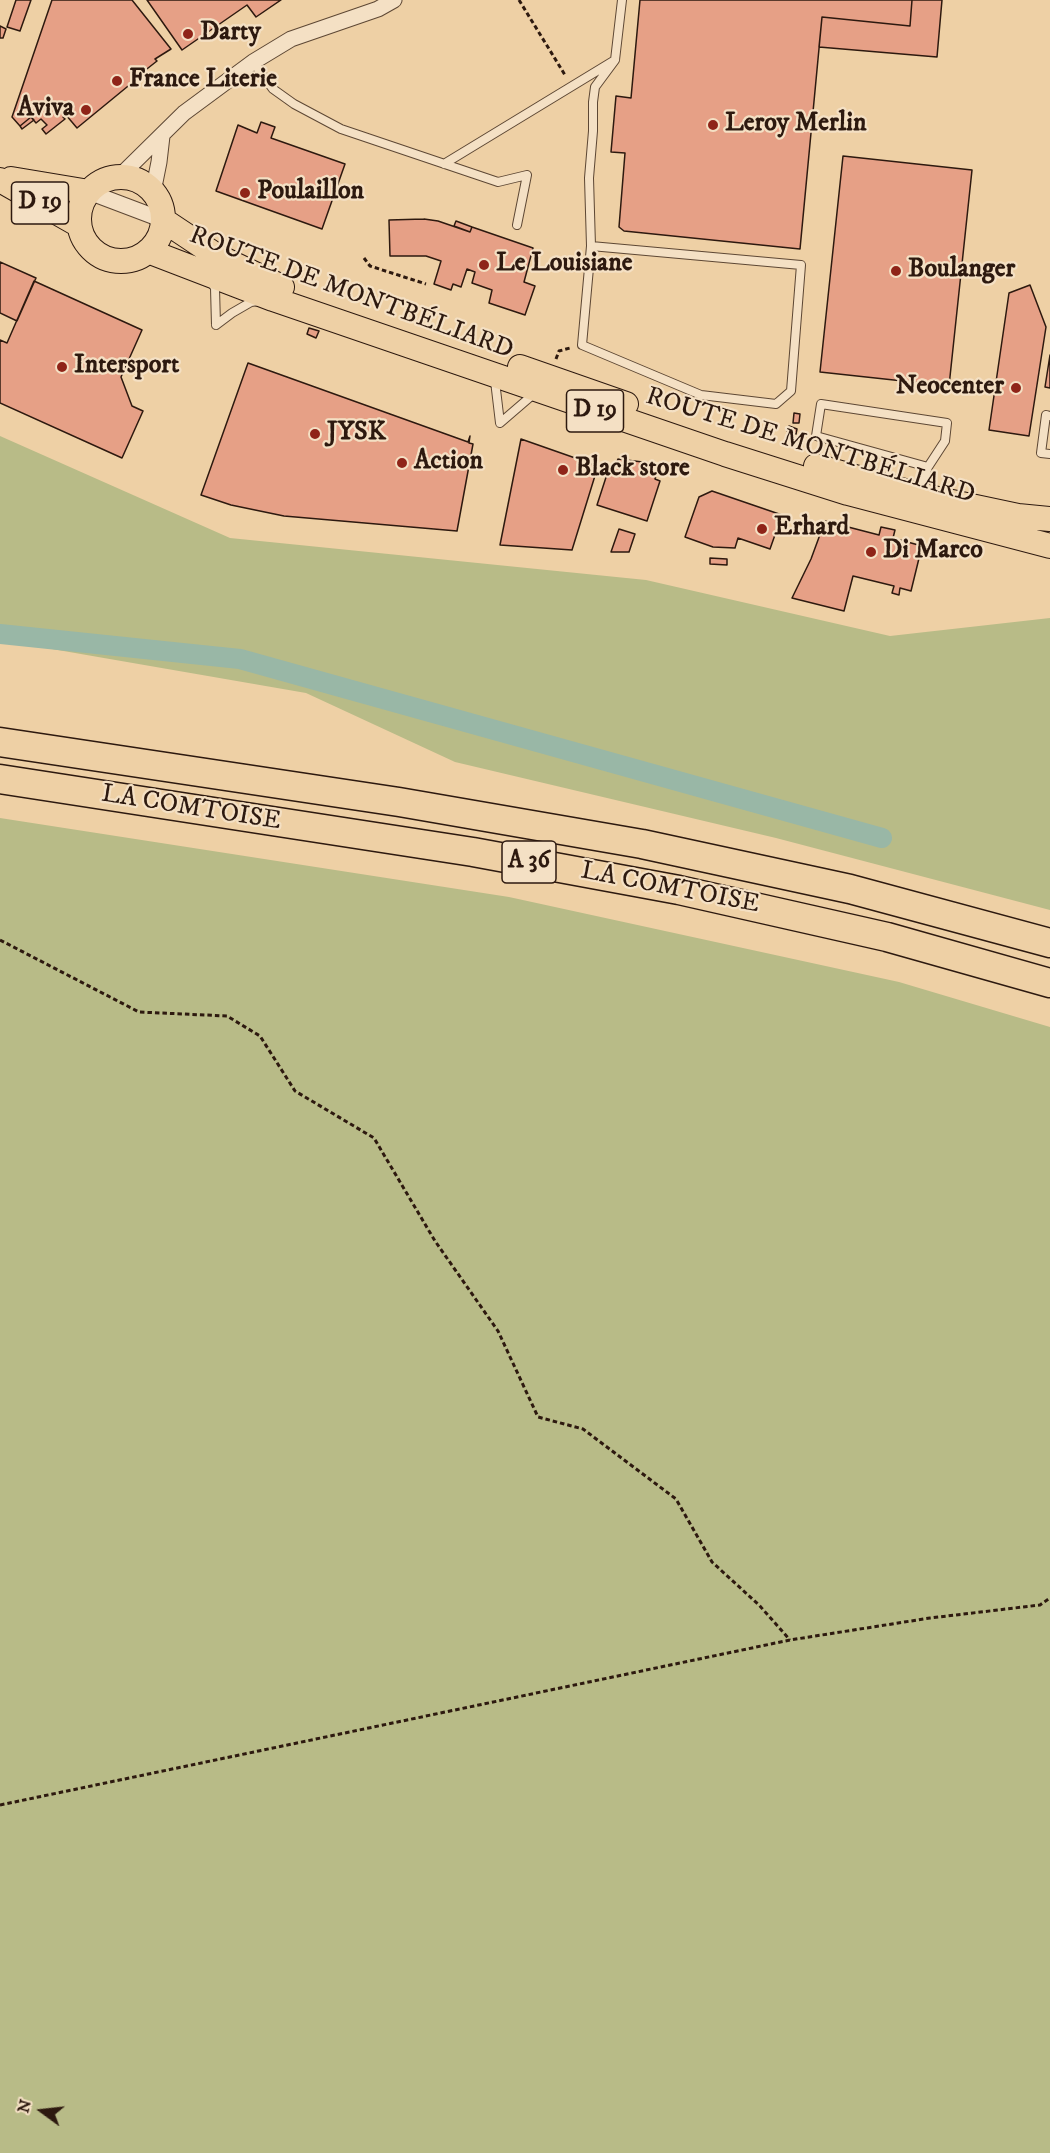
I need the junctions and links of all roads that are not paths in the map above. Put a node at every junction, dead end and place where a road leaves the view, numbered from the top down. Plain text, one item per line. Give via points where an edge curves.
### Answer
1 (394, 0) edge
2 (622, 0) edge
3 (615, 60) junction
4 (253, 62) junction
5 (162, 136) junction
6 (444, 164) junction
7 (119, 177) junction
8 (0, 179) edge
9 (89, 192) junction
10 (153, 192) junction
11 (163, 220) junction
12 (80, 225) junction
13 (517, 225) dead end
14 (591, 246) junction
15 (148, 251) junction
16 (206, 273) junction
17 (273, 299) junction
18 (494, 376) junction
19 (543, 384) junction
20 (1050, 416) edge
21 (1050, 454) edge
22 (928, 467) junction
23 (919, 495) junction
24 (1050, 519) edge
25 (1050, 546) edge
26 (0, 742) edge
27 (0, 779) edge
28 (1050, 943) edge
29 (1050, 983) edge

1 - 4 street via 291,39
2 - 3 lane
3 - 6 lane
3 - 14 lane via 595,87 589,178
4 - 5 street via 184,113
4 - 6 lane via 273,89 322,119
5 - 7 street
5 - 10 street
6 - 13 lane via 498,182 527,175
7 - 9 main road via 97,184
7 - 10 main road via 132,178
8 - 9 main road, D 19
8 - 12 main road, D 19
9 - 11 street
9 - 12 main road via 83,202
10 - 11 main road
11 - 15 main road via 161,232
11 - 19 main road, ROUTE DE MONTBÉLIARD / D 19 via 217,256 285,288
12 - 15 main road via 90,248 106,258 125,261
14 - 14 lane via 582,345 701,395 776,404 791,391 801,265
15 - 16 main road, ROUTE DE MONTBÉLIARD / D 19
16 - 17 main road, ROUTE DE MONTBÉLIARD / D 19
16 - 17 lane via 215,288 216,325 251,302
17 - 18 main road, ROUTE DE MONTBÉLIARD / D 19
18 - 19 main road, ROUTE DE MONTBÉLIARD / D 19
18 - 19 lane via 500,423
19 - 23 main road, ROUTE DE MONTBÉLIARD / D 19
19 - 25 main road, ROUTE DE MONTBÉLIARD / D 19 via 848,493
20 - 21 lane via 1046,415 1041,453
22 - 22 lane via 945,441 947,423 821,404 816,436
22 - 23 lane
23 - 24 main road, ROUTE DE MONTBÉLIARD / D 19
26 - 28 highway, LA COMTOISE / A 36 via 410,804 642,844 850,889
27 - 29 highway, LA COMTOISE / A 36 via 461,850 668,888 887,937

